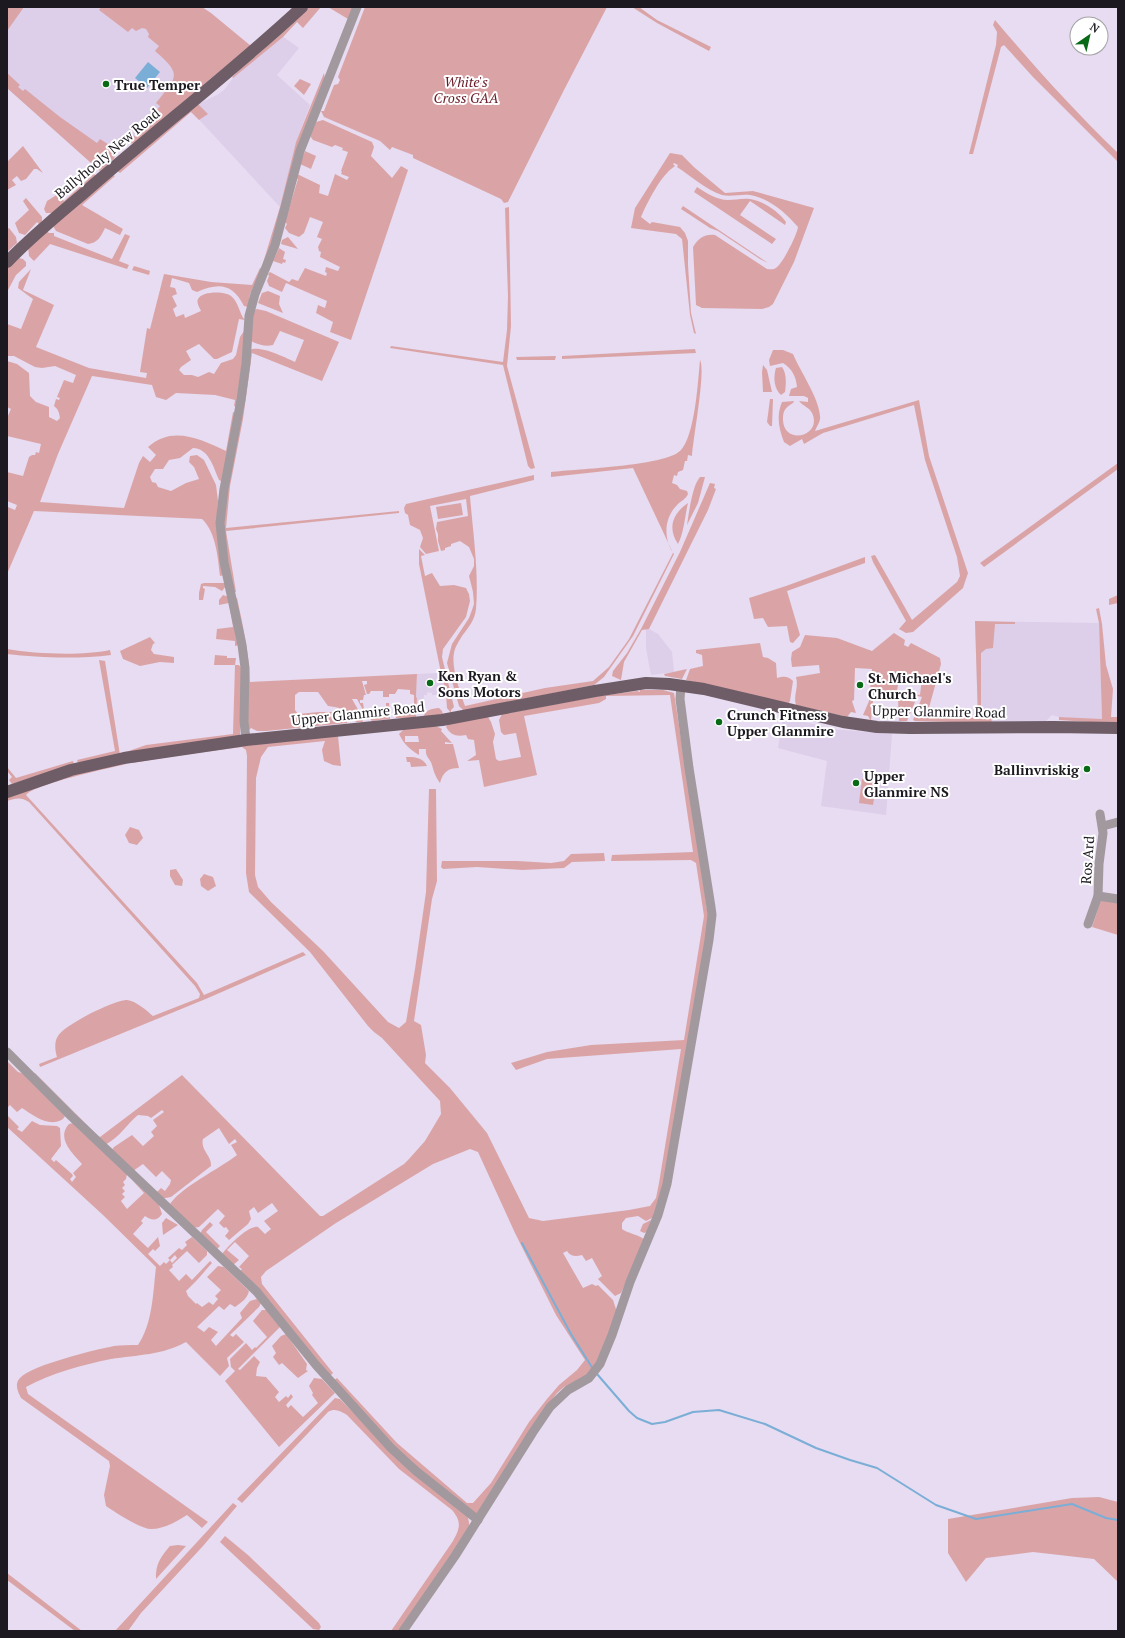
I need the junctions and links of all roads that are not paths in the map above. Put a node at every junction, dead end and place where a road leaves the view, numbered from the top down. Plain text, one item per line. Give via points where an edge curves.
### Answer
1 (302, 7) edge
2 (357, 7) edge
3 (7, 262) edge
4 (681, 685) junction
5 (1118, 728) edge
6 (246, 740) junction
7 (7, 792) edge
8 (1100, 814) dead end
9 (1118, 822) edge
10 (1103, 826) junction
11 (1098, 896) junction
12 (1118, 899) edge
13 (1088, 924) dead end
14 (7, 1052) edge
15 (478, 1520) junction
16 (403, 1631) edge

1 - 3 main road, Ballyhooly New Road via 262,44 34,236
2 - 6 street via 300,151 275,244 249,316 241,400 220,518 224,562 245,668
4 - 5 main road, Upper Glanmire Road via 843,722 877,727
4 - 6 main road, Upper Glanmire Road via 636,684 442,720
4 - 15 street via 680,699 688,768 712,915 665,1190 658,1215 600,1364 589,1378 568,1390 550,1407
6 - 7 main road, Upper Glanmire Road via 118,759 71,770
8 - 10 street, Ros Ard
9 - 10 street, Ros Ard
10 - 11 street, Ros Ard
11 - 12 street, Ros Ard
11 - 13 street, Ros Ard
14 - 15 street via 257,1292 320,1370 391,1448
15 - 16 street

